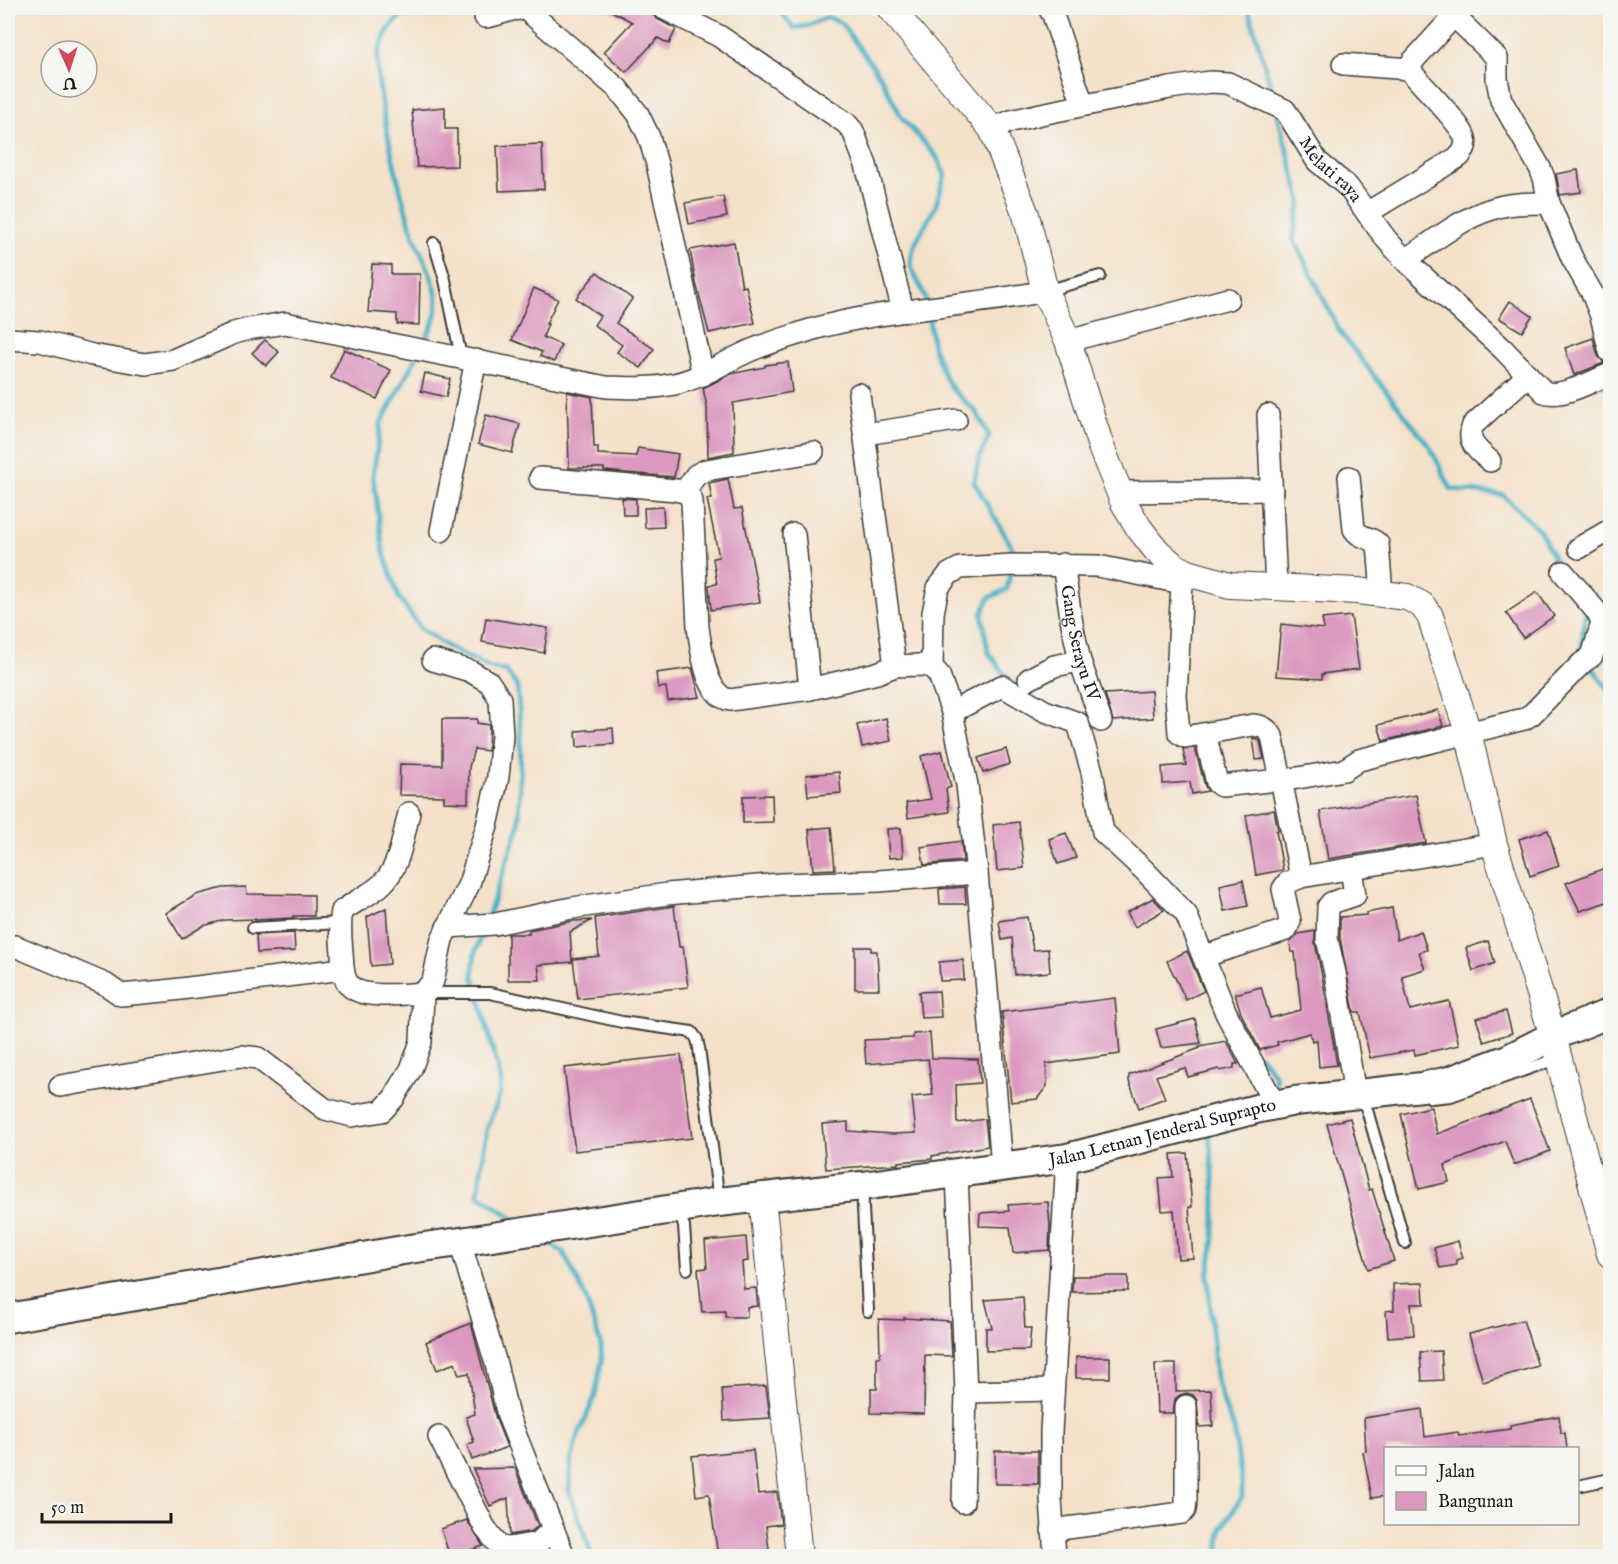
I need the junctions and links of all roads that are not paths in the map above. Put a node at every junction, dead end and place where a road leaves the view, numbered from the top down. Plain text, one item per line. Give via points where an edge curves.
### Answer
1 (663, 8) edge
2 (890, 8) edge
3 (1049, 8) edge
4 (1450, 12) edge
5 (485, 17) dead end
6 (1343, 64) dead end
7 (1410, 69) junction
8 (1083, 105) junction
9 (992, 129) junction
10 (1544, 203) junction
11 (1367, 213) junction
12 (434, 243) dead end
13 (1405, 260) junction
14 (1100, 276) dead end
15 (1045, 291) junction
16 (1228, 299) dead end
17 (903, 311) junction
18 (8, 339) edge
19 (1068, 341) junction
20 (1611, 352) edge
21 (468, 359) junction
22 (1611, 374) edge
23 (703, 375) junction
24 (1528, 375) junction
25 (859, 394) dead end
26 (1268, 415) dead end
27 (956, 420) dead end
28 (865, 434) junction
29 (813, 453) dead end
30 (1490, 461) dead end
31 (1349, 477) dead end
32 (540, 478) dead end
33 (1272, 490) junction
34 (685, 491) junction
35 (1119, 492) junction
36 (1611, 530) edge
37 (441, 531) dead end
38 (794, 534) dead end
39 (1579, 548) dead end
40 (1063, 564) junction
41 (1563, 572) dead end
42 (1185, 578) junction
43 (1276, 588) junction
44 (1383, 594) junction
45 (433, 660) dead end
46 (1080, 661) junction
47 (895, 666) junction
48 (932, 667) junction
49 (1029, 679) dead end
50 (810, 689) junction
51 (952, 712) junction
52 (1101, 721) dead end
53 (1468, 732) junction
54 (1206, 734) junction
55 (1280, 779) junction
56 (409, 813) dead end
57 (1494, 843) junction
58 (1351, 868) junction
59 (976, 873) junction
60 (1301, 877) junction
61 (340, 923) junction
62 (447, 927) junction
63 (253, 928) dead end
64 (15, 946) dead end
65 (1209, 954) junction
66 (343, 969) junction
67 (423, 993) junction
68 (1611, 1013) edge
69 (1556, 1046) junction
70 (60, 1086) dead end
71 (1272, 1099) junction
72 (1365, 1099) junction
73 (1419, 1100) dead end
74 (1067, 1158) junction
75 (1002, 1166) junction
76 (957, 1173) junction
77 (862, 1186) junction
78 (762, 1197) junction
79 (719, 1202) junction
80 (677, 1208) junction
81 (460, 1242) junction
82 (1405, 1243) dead end
83 (1611, 1254) edge
84 (687, 1269) dead end
85 (868, 1311) dead end
86 (8, 1318) edge
87 (1052, 1390) junction
88 (966, 1392) junction
89 (1186, 1406) dead end
90 (439, 1437) dead end
91 (1611, 1479) edge
92 (1579, 1485) edge
93 (963, 1502) dead end
94 (553, 1529) junction
95 (1052, 1530) junction
96 (564, 1557) edge
97 (799, 1557) edge
98 (1055, 1557) edge

1 - 17 street via 719,36 853,131 866,165
2 - 9 street
3 - 8 street
4 - 7 street
4 - 10 street via 1497,58 1501,100 1540,168
5 - 23 street via 512,9 528,11 618,89 638,114 657,164
6 - 7 street
7 - 11 street via 1459,128 1466,139 1464,150
8 - 9 street, Melati raya
8 - 11 street, Melati raya via 1210,82 1228,83 1278,107 1317,161 1348,187
9 - 15 street via 1026,215
10 - 13 street via 1490,209
10 - 20 street via 1592,293
11 - 13 street, Melati raya
12 - 21 lane
13 - 24 street, Melati raya
14 - 15 lane
15 - 17 street
15 - 19 street
16 - 19 street
17 - 23 street via 810,330 754,349
18 - 21 street via 40,341 145,364 173,360 234,333 285,323
19 - 35 street
21 - 23 street via 606,387 674,385
21 - 37 street
22 - 24 street, Melati raya via 1555,394 1544,392
24 - 30 street via 1473,425 1471,442
25 - 28 street
26 - 33 street
27 - 28 street
28 - 47 street
29 - 34 street via 706,470 696,475
31 - 44 street via 1354,529 1359,536 1378,544
32 - 34 street
33 - 35 street
33 - 43 street
34 - 50 street via 693,501 698,627 712,687 730,700
35 - 42 street via 1139,528
36 - 39 street
38 - 50 street
40 - 42 street
40 - 46 street, Gang Serayu IV
40 - 48 street via 960,568 949,574 942,582 933,613
41 - 53 street via 1602,623 1587,660 1524,719
42 - 43 street
42 - 54 street via 1176,696 1179,734
43 - 44 street
44 - 53 street via 1415,599 1430,616
45 - 62 street via 489,681 498,693 501,709 498,777 487,826 469,884
46 - 49 street via 1054,666
46 - 52 street, Gang Serayu IV
47 - 48 street
47 - 50 street
48 - 51 street via 939,675
51 - 59 street via 966,785
51 - 65 street via 1002,686 1046,711 1078,723 1092,772 1102,832 1186,914
53 - 55 street via 1359,760 1344,771
53 - 57 street
54 - 55 street via 1219,785
54 - 55 street via 1262,726 1272,736
55 - 60 street
56 - 61 street via 390,875 381,886 342,911
57 - 58 street
57 - 69 street
58 - 60 street
58 - 72 street via 1355,895 1328,907 1327,939
59 - 62 street via 667,894 495,924
59 - 75 street
60 - 65 street via 1283,889 1290,921 1286,930
61 - 63 lane
61 - 66 street
62 - 67 street via 433,981
64 - 66 street via 122,995
65 - 71 street via 1226,1013
66 - 67 street via 349,984 360,992
67 - 70 street via 421,1042 411,1069 382,1111 352,1116 325,1109 258,1058 241,1056
67 - 79 lane via 490,993 622,1022 692,1032 699,1048
68 - 69 main road, Jalan Letnan Jenderal Suprapto
69 - 72 main road, Jalan Letnan Jenderal Suprapto via 1449,1081
69 - 73 lane via 1451,1096
69 - 83 street
71 - 72 main road, Jalan Letnan Jenderal Suprapto
71 - 74 main road, Jalan Letnan Jenderal Suprapto
72 - 82 lane
74 - 75 main road, Jalan Letnan Jenderal Suprapto
74 - 87 street
75 - 76 main road, Jalan Letnan Jenderal Suprapto
76 - 77 main road, Jalan Letnan Jenderal Suprapto
76 - 88 street
77 - 78 main road, Jalan Letnan Jenderal Suprapto
77 - 85 lane
78 - 79 main road, Jalan Letnan Jenderal Suprapto
78 - 97 street
79 - 80 main road, Jalan Letnan Jenderal Suprapto
80 - 81 main road, Jalan Letnan Jenderal Suprapto
80 - 84 lane via 684,1226
81 - 86 main road, Jalan Letnan Jenderal Suprapto
81 - 94 street via 508,1416
87 - 88 street
87 - 95 street
88 - 93 street
89 - 95 street via 1184,1512
90 - 94 street via 485,1528 500,1547 538,1544
91 - 92 lane
94 - 96 street
95 - 98 street

